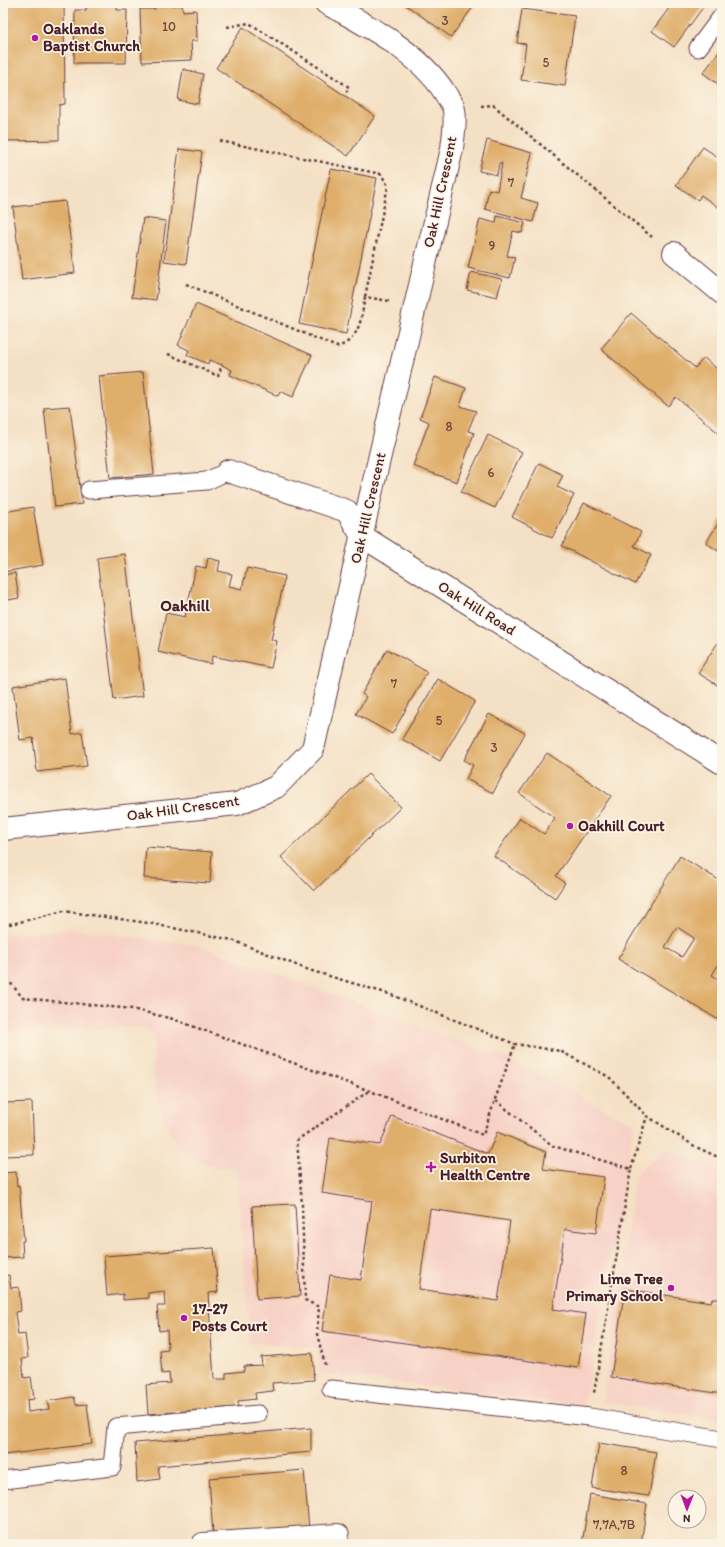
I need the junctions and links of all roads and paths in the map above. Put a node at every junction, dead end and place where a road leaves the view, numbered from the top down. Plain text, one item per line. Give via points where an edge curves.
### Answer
1 (326, 3) edge
2 (722, 16) edge
3 (227, 27) dead end
4 (698, 48) dead end
5 (345, 95) dead end
6 (453, 107) junction
7 (220, 141) dead end
8 (674, 253) joint
9 (186, 284) dead end
10 (722, 293) edge
11 (364, 297) junction
12 (390, 302) dead end
13 (168, 354) dead end
14 (222, 365) dead end
15 (228, 471) joint
16 (89, 490) dead end
17 (362, 536) junction
18 (722, 763) edge
19 (3, 829) edge
20 (3, 923) edge
21 (3, 974) edge
22 (515, 1044) junction
23 (370, 1091) junction
24 (495, 1100) junction
25 (647, 1116) junction
26 (722, 1159) edge
27 (631, 1169) junction
28 (331, 1388) joint
29 (258, 1414) dead end
30 (590, 1417) junction
31 (722, 1439) edge
32 (3, 1480) edge
33 (338, 1535) dead end
34 (203, 1544) edge

1 - 6 street, Oak Hill Crescent via 371,28 416,60 437,80
2 - 4 lane
3 - 5 path via 249,23 349,87
6 - 8 path via 493,105
6 - 17 street, Oak Hill Crescent via 452,149
7 - 11 path via 381,174 388,186
8 - 10 street
9 - 11 path via 337,346 346,344 356,334
11 - 12 path
13 - 14 path via 218,376
15 - 16 lane via 207,481
15 - 17 street, Oak Hill Road via 347,511
17 - 18 street, Oak Hill Road
17 - 19 street, Oak Hill Crescent via 313,749 276,787 237,804
20 - 22 path via 12,924 63,911 148,923 232,940 309,970 389,994
21 - 23 path via 23,998 132,1009 174,1019
22 - 24 path
22 - 25 path via 560,1051 610,1077
23 - 24 path via 483,1135
23 - 28 path via 297,1140 305,1300 319,1307 317,1334
24 - 27 path via 553,1146
25 - 26 path via 696,1147
25 - 27 path
27 - 30 path
28 - 30 lane
29 - 32 lane via 116,1427 112,1467
30 - 31 lane
33 - 34 street

